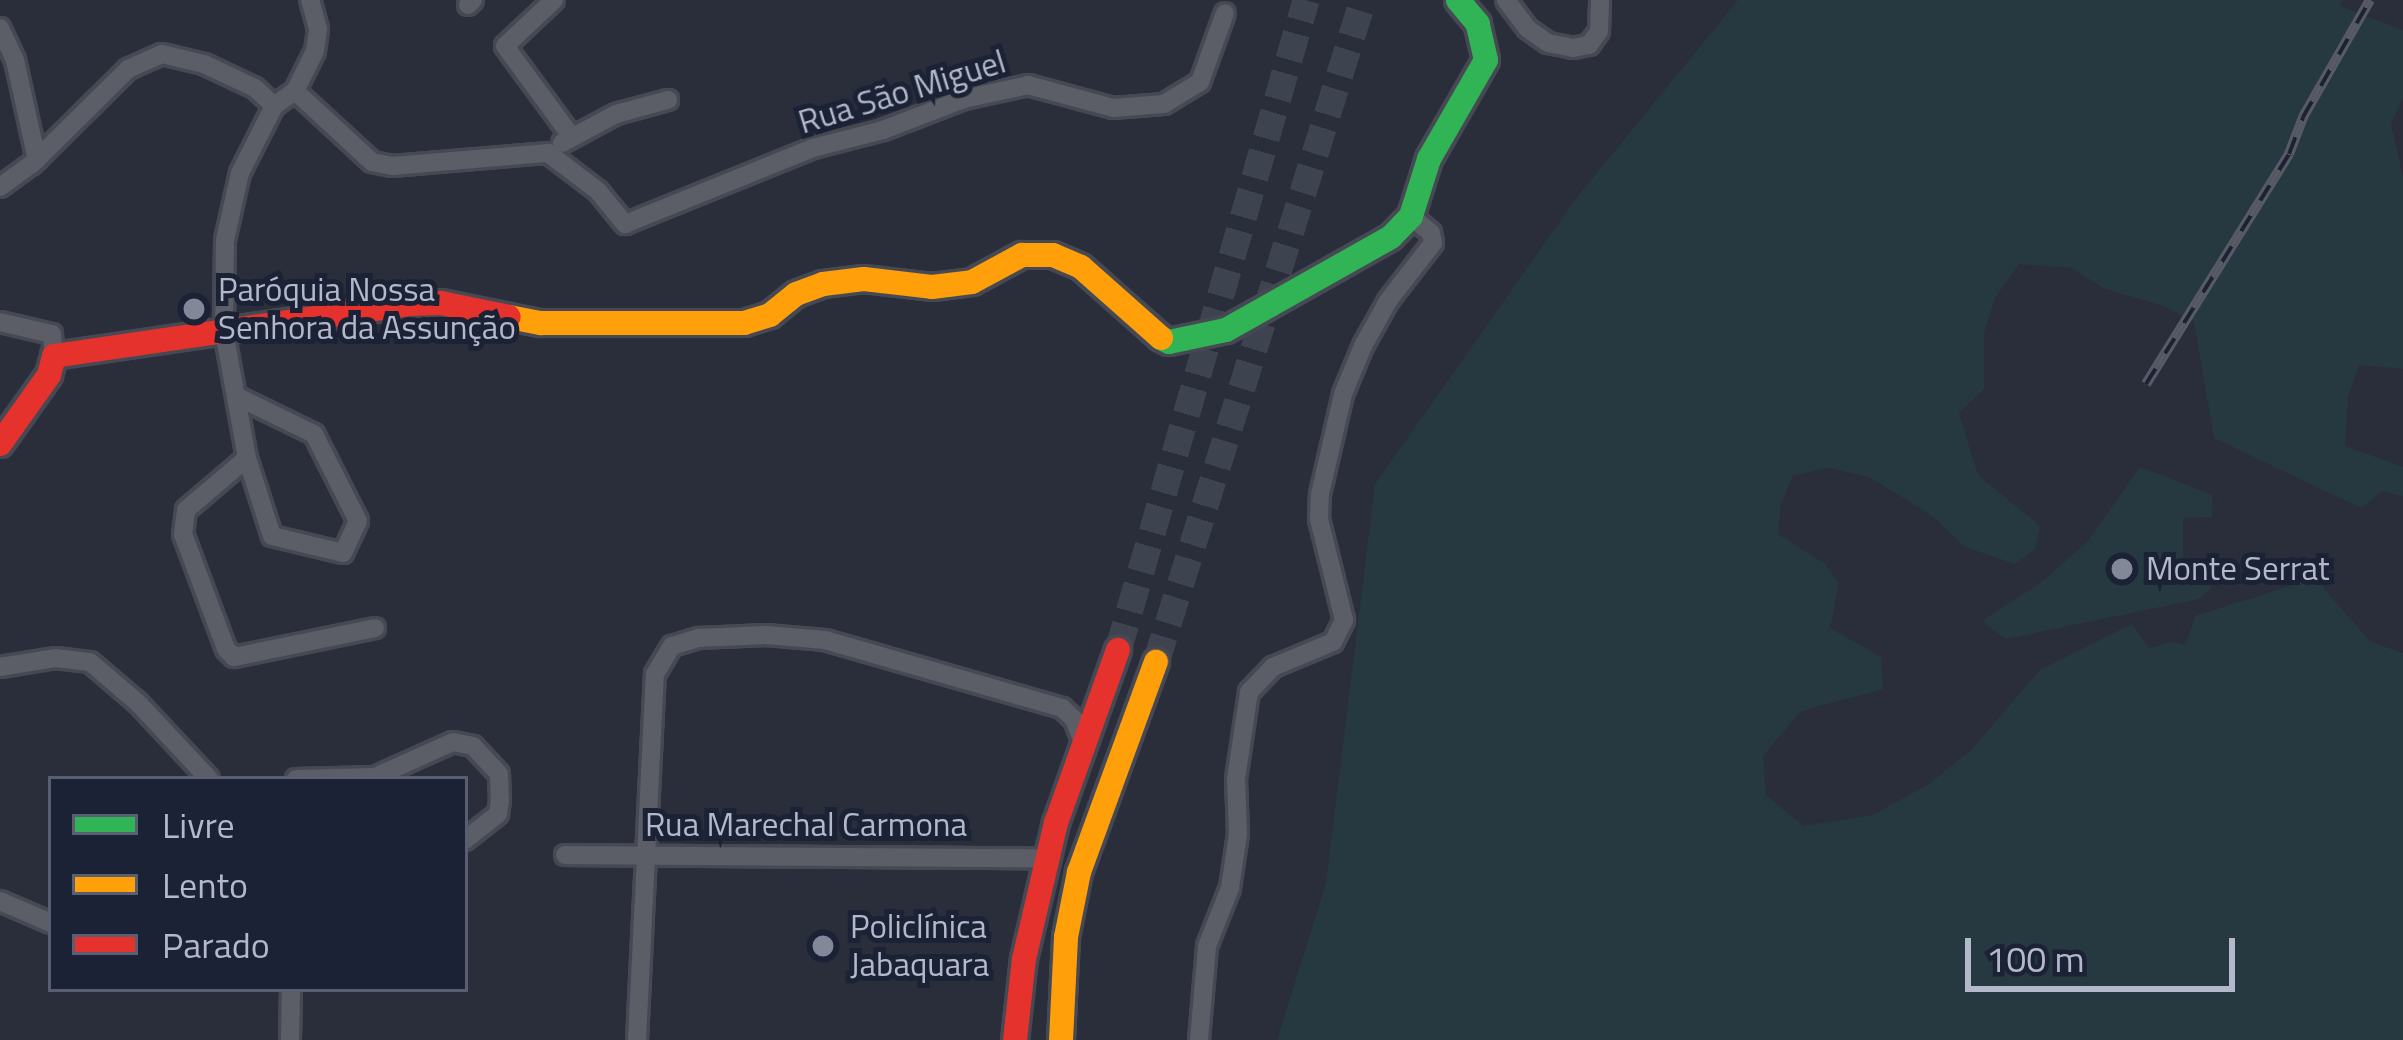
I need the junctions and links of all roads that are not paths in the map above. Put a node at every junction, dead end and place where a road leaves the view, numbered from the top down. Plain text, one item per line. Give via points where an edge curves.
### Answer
1 (310, 0) edge
2 (554, 0) edge
3 (1458, 0) edge
4 (1506, 0) edge
5 (1600, 0) edge
6 (1225, 14) dead end
7 (0, 28) edge
8 (295, 91) junction
9 (668, 100) dead end
10 (274, 106) junction
11 (571, 136) junction
12 (548, 153) junction
13 (37, 160) junction
14 (0, 188) edge
15 (1411, 216) junction
16 (0, 322) edge
17 (224, 332) junction
18 (54, 356) junction
19 (238, 398) junction
20 (0, 444) edge
21 (247, 458) junction
22 (375, 628) dead end
23 (1118, 650) tunnel mouth
24 (1156, 662) tunnel mouth
25 (0, 668) edge
26 (1083, 742) junction
27 (206, 776) edge
28 (377, 776) edge
29 (468, 838) edge
30 (644, 853) junction
31 (565, 856) dead end
32 (1047, 858) junction
33 (0, 901) edge
34 (48, 922) edge
35 (291, 992) edge
36 (290, 1040) edge
37 (637, 1040) edge
38 (1015, 1040) edge
39 (1061, 1040) edge
40 (1199, 1040) edge

1 - 8 street via 315,51
2 - 11 street via 505,46
3 - 15 street via 1478,24 1486,59 1429,158
4 - 5 street via 1528,29 1573,48 1589,45 1599,31
6 - 12 street, Rua São Miguel via 1200,82 1164,104 1113,108 1028,85 964,98 625,224
7 - 13 street
8 - 10 street
8 - 12 street via 371,162
9 - 11 street
10 - 13 street via 221,72 162,54 128,69
10 - 17 street via 241,173 225,240
11 - 12 street
13 - 14 street
15 - 17 street via 1391,237 1226,330 1169,342 1082,267 1053,255 1022,255 972,282 823,284 744,323 541,323 441,303
15 - 40 street via 1432,243 1364,346 1343,394 1320,494 1344,620 1334,642 1273,667 1249,692 1236,779 1238,834 1230,888 1207,946
16 - 18 street via 52,334
17 - 18 street
17 - 19 street
18 - 20 street
19 - 21 street
19 - 21 street via 314,434 358,520 343,553 272,536
21 - 22 street via 187,510 183,534 226,649 234,657
23 - 26 street
24 - 39 street via 1079,872 1066,937
25 - 27 street via 56,658 90,662
26 - 30 street via 1062,708 825,640 699,638 672,646 655,674
26 - 32 street
28 - 29 street via 453,742 473,746 499,774 498,814
30 - 31 street, Rua Marechal Carmona
30 - 32 street, Rua Marechal Carmona
30 - 37 street
32 - 38 street
33 - 34 street
35 - 36 street

